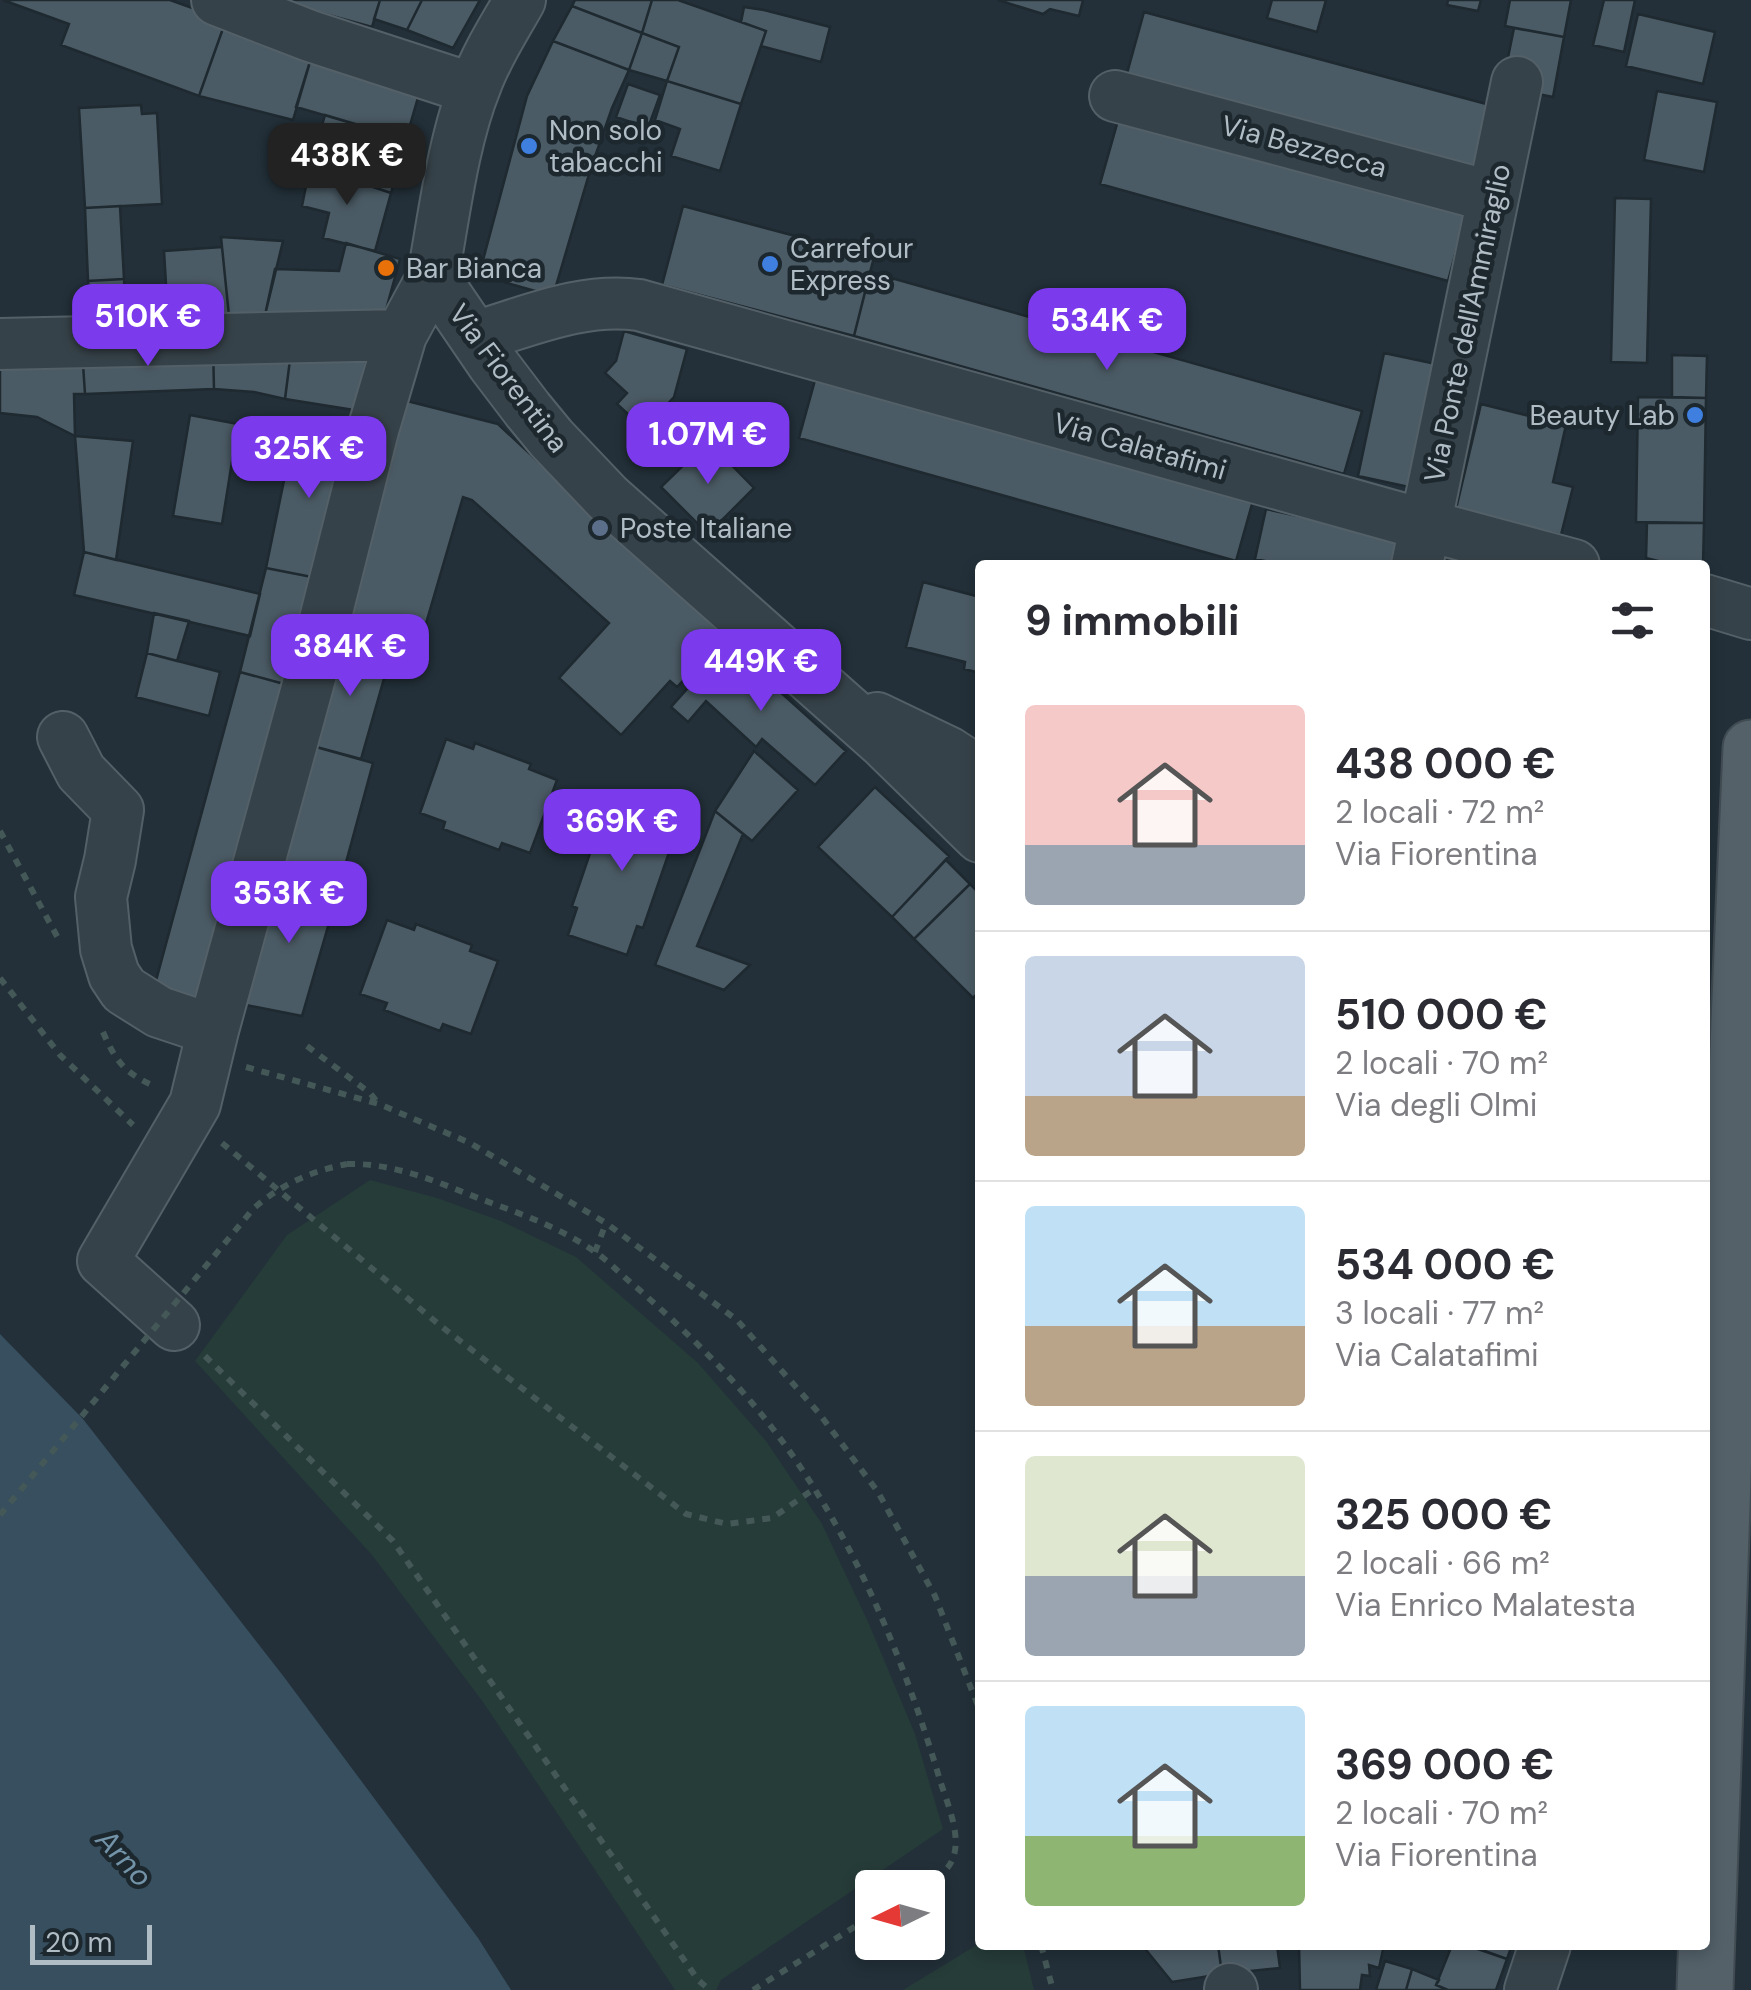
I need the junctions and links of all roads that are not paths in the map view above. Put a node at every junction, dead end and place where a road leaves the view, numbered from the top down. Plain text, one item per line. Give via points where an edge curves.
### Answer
1 (216, 0) edge
2 (520, 0) edge
3 (1517, 82) dead end
4 (474, 89) junction
5 (1115, 96) dead end
6 (1493, 197) junction
7 (433, 276) junction
8 (401, 336) junction
9 (475, 337) junction
10 (0, 344) edge
11 (1421, 545) edge
12 (1536, 560) edge
13 (1710, 602) edge
14 (1751, 614) edge
15 (832, 696) junction
16 (63, 736) dead end
17 (1751, 748) edge
18 (975, 771) edge
19 (975, 832) edge
20 (1736, 1021) edge
21 (221, 1046) junction
22 (174, 1325) road end
23 (1710, 1861) edge
24 (1544, 1950) edge
25 (1707, 1950) edge
26 (1530, 1990) edge
27 (1706, 1990) edge

1 - 4 street
2 - 4 street, Via Fiorentina
3 - 6 street, Via Ponte dell'Ammiraglio
4 - 7 street, Via Fiorentina
5 - 6 street, Via Bezzecca
6 - 11 street, Via Ponte dell'Ammiraglio
7 - 8 street
7 - 9 street, Via Fiorentina
8 - 10 street
8 - 21 street via 372,430
9 - 11 street, Via Calatafimi via 580,306 639,305
9 - 15 street, Via Fiorentina via 551,438 608,498
11 - 12 street, Via Calatafimi
13 - 14 street
15 - 18 street
15 - 19 street, Via Fiorentina
16 - 21 street via 82,772 118,810 101,897 114,976 124,990
17 - 20 main road
20 - 23 main road
21 - 22 street via 195,1104 103,1260
24 - 26 street
25 - 27 main road

